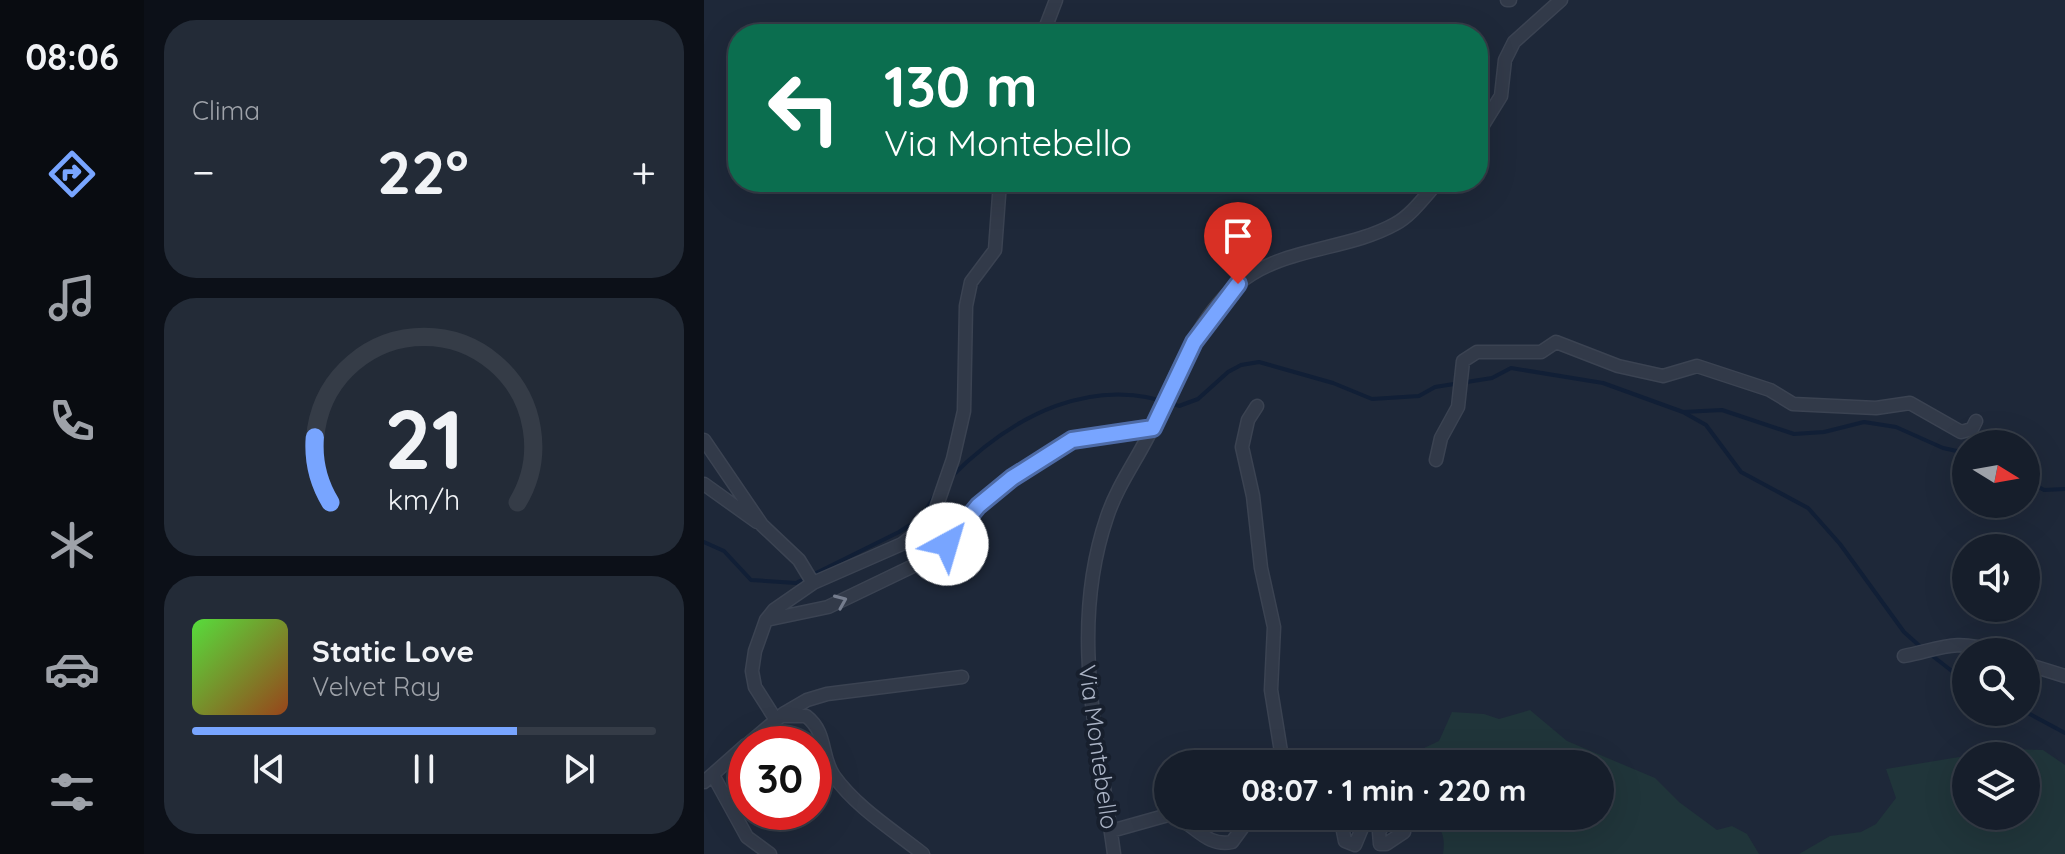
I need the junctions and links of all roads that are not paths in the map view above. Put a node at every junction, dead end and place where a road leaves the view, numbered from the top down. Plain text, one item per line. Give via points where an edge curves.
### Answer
1 (1056, 0) edge
2 (1561, 0) edge
3 (1047, 24) edge
4 (1488, 117) edge
5 (999, 192) edge
6 (1428, 192) edge
7 (1257, 406) dead end
8 (1976, 421) dead end
9 (1153, 428) junction
10 (704, 440) edge
11 (1436, 460) dead end
12 (704, 484) edge
13 (762, 525) junction
14 (810, 577) junction
15 (766, 620) junction
16 (1952, 645) edge
17 (1917, 653) dead end
18 (2040, 668) edge
19 (2065, 676) edge
20 (962, 677) dead end
21 (778, 718) junction
22 (769, 726) edge
23 (1281, 750) edge
24 (728, 762) edge
25 (709, 778) edge
26 (1154, 819) edge
27 (1194, 830) edge
28 (1241, 830) edge
29 (1343, 830) edge
30 (1361, 830) edge
31 (1380, 830) edge
32 (1111, 831) junction
33 (1404, 832) dead end
34 (770, 854) edge
35 (923, 854) edge
36 (1114, 854) edge

1 - 3 street
2 - 4 street via 1514,42 1505,60 1501,96
5 - 14 street via 995,250 971,282 966,306 964,411 938,502 926,526 902,544
6 - 9 street, Via Montebello via 1397,223 1363,238 1305,252 1238,284 1194,342
7 - 23 street via 1242,447 1274,627 1271,690
8 - 11 street via 1972,429 1961,432 1902,402 1876,408 1793,404 1710,369 1687,367 1663,376 1618,366 1556,342 1541,352 1477,352 1463,361 1456,416 1441,438
15 -> 9 street via 828,607 936,555 978,506 1072,440
9 - 32 street, Via Montebello via 1107,516 1095,562 1088,692
10 - 13 street
12 - 13 street
13 - 14 street
14 - 15 street
15 - 21 street via 752,671 755,687
16 - 17 street
18 - 19 street
20 - 21 street via 827,694
21 - 22 street
21 - 35 street via 793,714 815,723 832,773 845,790
24 - 25 street
25 - 34 street via 747,837
26 - 32 street
27 - 28 street via 1221,844 1232,842
29 - 30 street via 1345,841 1355,845
31 - 33 street via 1380,844
32 - 36 street, Via Montebello

